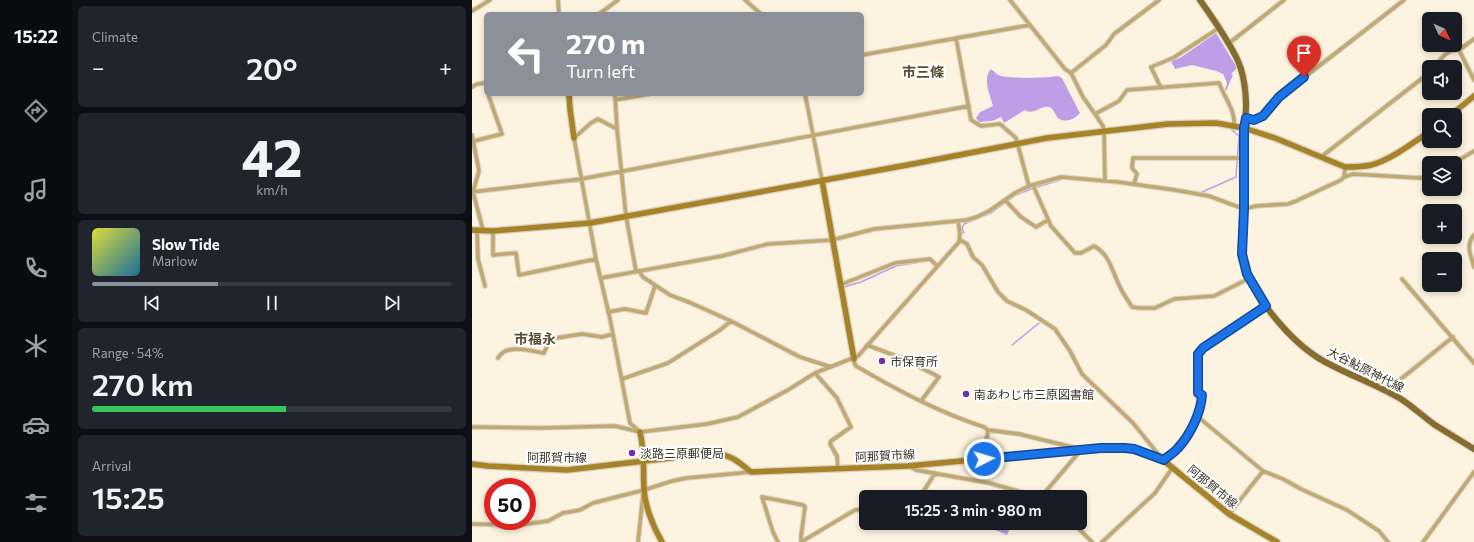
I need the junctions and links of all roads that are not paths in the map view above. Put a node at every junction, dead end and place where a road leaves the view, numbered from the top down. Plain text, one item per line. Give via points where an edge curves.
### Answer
1 (490, 0) edge
2 (558, 0) edge
3 (618, 0) edge
4 (745, 0) edge
5 (1010, 0) edge
6 (1159, 0) edge
7 (1200, 0) edge
8 (1284, 0) edge
9 (1404, 0) edge
10 (472, 11) edge
11 (560, 12) edge
12 (602, 12) edge
13 (759, 12) edge
14 (1030, 25) junction
15 (1219, 28) junction
16 (956, 38) junction
17 (1474, 38) edge
18 (1228, 44) junction
19 (1462, 48) edge
20 (1450, 52) edge
21 (1460, 52) edge
22 (864, 55) edge
23 (1440, 60) edge
24 (1071, 73) junction
25 (1422, 78) edge
26 (1474, 80) edge
27 (484, 84) edge
28 (472, 87) edge
29 (1161, 88) junction
30 (489, 96) edge
31 (569, 96) edge
32 (614, 96) edge
33 (638, 96) edge
34 (806, 96) edge
35 (1474, 96) edge
36 (615, 100) junction
37 (969, 106) junction
38 (1459, 108) edge
39 (1096, 114) junction
40 (1246, 118) junction
41 (1234, 126) junction
42 (1244, 128) junction
43 (617, 129) junction
44 (1104, 131) junction
45 (472, 135) edge
46 (813, 136) junction
47 (1422, 136) edge
48 (574, 138) junction
49 (474, 142) junction
50 (1018, 143) junction
51 (1474, 151) edge
52 (1321, 157) junction
53 (1244, 158) junction
54 (1462, 158) edge
55 (1345, 167) junction
56 (622, 171) junction
57 (1344, 177) junction
58 (1422, 178) edge
59 (581, 179) junction
60 (822, 180) junction
61 (1105, 181) junction
62 (1134, 184) junction
63 (1031, 186) junction
64 (473, 192) edge
65 (1005, 200) junction
66 (1244, 209) junction
67 (626, 216) junction
68 (1048, 220) junction
69 (958, 221) junction
70 (590, 223) junction
71 (477, 230) edge
72 (492, 231) junction
73 (1474, 235) edge
74 (832, 240) junction
75 (960, 240) junction
76 (596, 259) junction
77 (937, 266) junction
78 (1474, 267) edge
79 (637, 271) junction
80 (601, 278) junction
81 (1250, 278) junction
82 (1402, 279) dead end
83 (840, 285) junction
84 (485, 286) dead end
85 (655, 286) junction
86 (1266, 306) junction
87 (608, 312) junction
88 (731, 321) junction
89 (613, 334) junction
90 (1453, 337) junction
91 (867, 345) junction
92 (498, 358) dead end
93 (854, 359) junction
94 (1474, 363) edge
95 (831, 367) junction
96 (815, 373) junction
97 (622, 379) junction
98 (1386, 391) junction
99 (921, 401) junction
100 (1197, 416) junction
101 (472, 427) edge
102 (988, 430) junction
103 (640, 432) junction
104 (1474, 448) edge
105 (1080, 450) junction
106 (984, 459) junction
107 (1164, 460) junction
108 (645, 461) junction
109 (472, 464) edge
110 (908, 466) junction
111 (1173, 467) junction
112 (838, 469) junction
113 (1263, 471) junction
114 (751, 472) junction
115 (1474, 472) edge
116 (935, 473) junction
117 (644, 490) junction
118 (924, 490) edge
119 (1014, 490) edge
120 (1046, 490) edge
121 (859, 510) edge
122 (1229, 514) junction
123 (472, 524) edge
124 (1081, 530) edge
125 (638, 542) edge
126 (662, 542) edge
127 (778, 542) edge
128 (801, 542) edge
129 (1092, 542) edge
130 (1102, 542) edge
131 (1277, 542) edge
132 (1388, 542) edge
133 (1423, 542) edge

1 - 10 street
2 - 11 street
3 - 12 street
4 - 13 street
5 - 14 street
6 - 24 street via 1114,34 1106,46
7 - 15 main road, 大谷鮎原神代線
8 - 18 street
9 - 40 street via 1279,97 1263,116 1254,120
14 - 16 street
14 - 24 street via 1064,69
15 - 18 main road, 大谷鮎原神代線
15 - 29 street via 1173,58 1151,67
16 - 22 street
16 - 37 street
17 - 19 street
18 - 40 main road, 大谷鮎原神代線 via 1241,71
20 - 23 street
21 - 26 street
24 - 39 street via 1083,98
25 - 52 street
27 - 28 street
29 - 39 street via 1126,90 1119,101
29 - 41 street via 1219,83 1235,121
30 - 49 street via 502,134
31 - 48 street
32 - 36 street
33 - 36 street
34 - 46 street
35 - 38 street
36 - 43 street
37 - 46 street
37 - 50 street via 971,120 981,126 1000,124
39 - 44 street
40 - 42 main road, 大谷鮎原神代線
41 - 42 street
41 - 44 street via 1216,123 1168,124
42 - 52 street
42 - 53 main road, 大谷鮎原神代線
43 - 48 street via 598,119
43 - 56 street
44 - 50 street
44 - 61 street
45 - 49 street
46 - 56 street
46 - 60 street
47 - 55 street via 1372,164
48 - 59 street
49 - 64 street via 480,171
50 - 60 street
50 - 63 street
51 - 54 street
52 - 55 street
53 - 62 street via 1132,158 1132,168 1136,174
53 - 66 main road, 大谷鮎原神代線
55 - 57 street
56 - 59 street
56 - 67 street
57 - 58 street via 1353,174
57 - 66 street via 1296,201
59 - 64 street
59 - 70 street
60 - 67 street
60 - 74 street
61 - 62 street
61 - 63 street via 1061,177
62 - 66 street via 1209,196
63 - 65 street
63 - 68 street
64 - 71 street
65 - 68 street via 1021,217 1036,227
65 - 69 street via 977,217
66 - 81 main road, 大谷鮎原神代線 via 1242,254
67 - 70 street
67 - 79 street
68 - 81 street via 1075,253 1081,253 1094,246 1101,250 1132,307 1155,308 1174,299 1214,296
69 - 74 street via 874,230
69 - 75 street
70 - 72 street
70 - 76 street
71 - 72 street
71 - 84 street via 478,259
72 - 76 street via 493,255 516,253 519,274
73 - 78 street via 1469,245
74 - 79 street via 768,244 722,256
74 - 83 street
75 - 77 street
75 - 107 street via 967,244 973,257 982,265 998,292 1007,301 1055,329 1070,350 1082,374 1133,422
76 - 80 street
77 - 83 street via 930,258 895,263
77 - 91 street
79 - 80 street
79 - 85 street
80 - 87 street
81 - 86 main road, 大谷鮎原神代線
82 - 90 street
83 - 93 street
85 - 87 street via 646,313 625,308
85 - 88 street
86 - 98 main road, 大谷鮎原神代線 via 1301,344 1319,358
86 - 100 street via 1203,348 1198,354 1198,393 1202,395 1202,403
87 - 89 street
88 - 95 street via 800,357
88 - 97 street via 668,363
89 - 92 street via 602,337 582,334 550,339 544,353 508,350
89 - 97 street
90 - 94 street
90 - 98 street
91 - 93 street
91 - 99 street via 904,359 939,378
93 - 95 street
93 - 99 street via 856,366
95 - 96 street
96 - 103 street via 738,417 707,424
96 - 112 street via 837,398 851,427 830,444 837,456
97 - 103 street via 630,423
98 - 104 main road, 大谷鮎原神代線
99 - 102 street
100 - 107 street via 1177,449
100 - 113 street
101 - 103 street via 615,426
102 - 105 street via 1019,434
102 - 106 street
103 - 108 street
105 - 106 street, 阿那賀市線
105 - 107 street, 阿那賀市線 via 1134,449
105 - 120 street
106 - 110 street, 阿那賀市線
107 - 111 street, 阿那賀市線
108 - 109 street, 阿那賀市線 via 567,470
108 - 114 street, 阿那賀市線 via 703,453 723,454 732,457
108 - 117 street
110 - 112 street, 阿那賀市線
110 - 116 street
111 - 122 street, 阿那賀市線
111 - 130 street via 1150,498
112 - 114 street, 阿那賀市線
113 - 122 street
113 - 132 street via 1347,510 1379,531
114 - 117 street via 687,478
115 - 133 street
116 - 118 street
116 - 119 street
117 - 123 street via 563,513 548,522 523,525
117 - 125 street
117 - 126 street via 650,517
121 - 128 street
122 - 131 street, 阿那賀市線
124 - 129 street
127 - 128 street via 762,497 805,507

